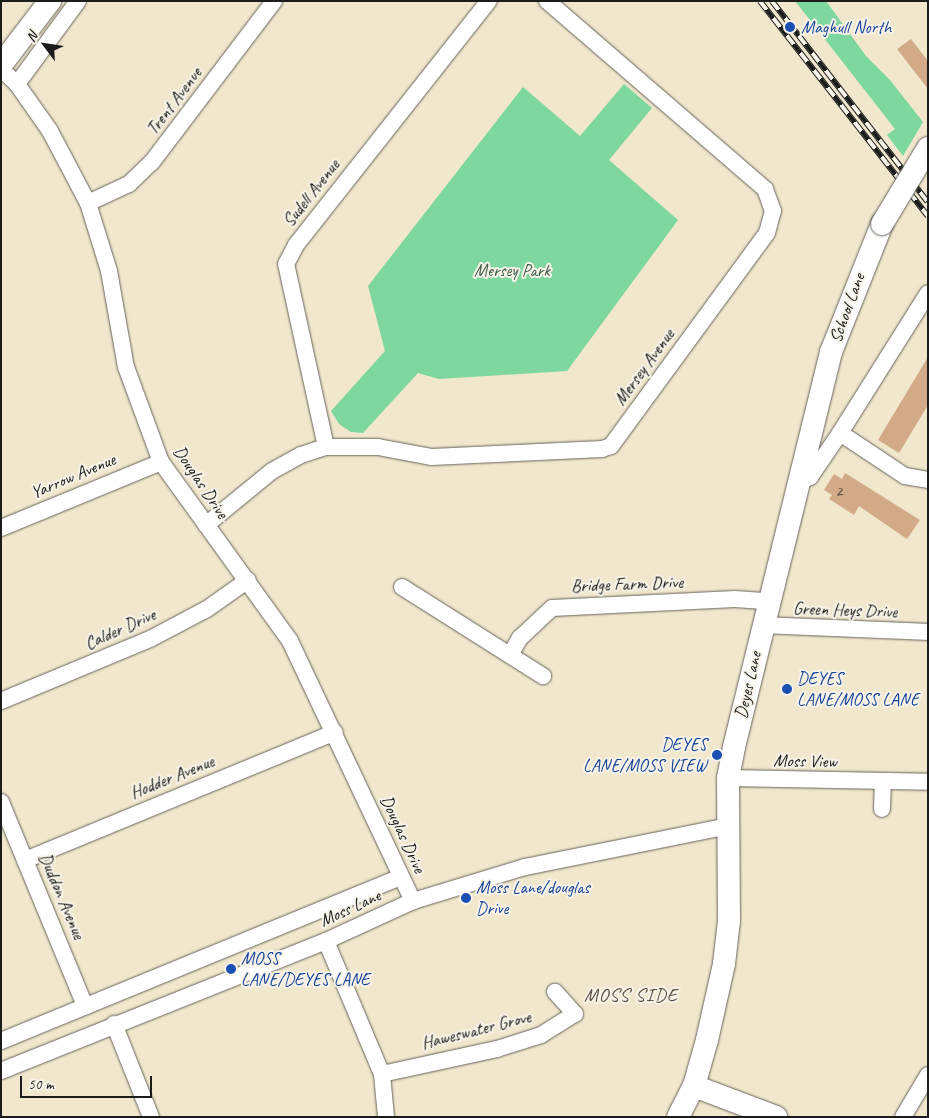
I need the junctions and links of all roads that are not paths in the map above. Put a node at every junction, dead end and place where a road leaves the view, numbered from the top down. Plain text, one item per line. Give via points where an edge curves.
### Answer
1 (50, 1) edge
2 (78, 1) edge
3 (274, 1) edge
4 (489, 1) edge
5 (547, 1) edge
6 (1, 67) edge
7 (17, 84) junction
8 (928, 148) edge
9 (88, 203) junction
10 (928, 293) edge
11 (840, 433) junction
12 (326, 447) junction
13 (161, 462) junction
14 (928, 480) edge
15 (798, 482) junction
16 (206, 526) junction
17 (1, 528) edge
18 (248, 580) junction
19 (402, 587) dead end
20 (767, 601) junction
21 (762, 625) junction
22 (928, 632) edge
23 (510, 655) junction
24 (543, 676) dead end
25 (1, 702) edge
26 (335, 732) junction
27 (728, 778) junction
28 (882, 782) junction
29 (928, 782) edge
30 (1, 802) edge
31 (882, 809) dead end
32 (729, 826) junction
33 (25, 860) junction
34 (400, 876) junction
35 (413, 901) junction
36 (326, 941) junction
37 (555, 992) dead end
38 (86, 1006) junction
39 (114, 1024) junction
40 (1, 1041) edge
41 (1, 1071) edge
42 (382, 1074) junction
43 (928, 1075) edge
44 (694, 1086) junction
45 (151, 1117) edge
46 (386, 1117) edge
47 (678, 1117) edge
48 (776, 1117) edge
49 (903, 1117) edge

1 - 6 street
2 - 7 street
3 - 9 street, Trent Avenue via 152,162 129,184
4 - 12 street, Sudell Avenue via 296,245 286,264
5 - 12 street, Mersey Avenue via 765,189 773,211 772,224 611,446 432,457 378,447
6 - 7 street, Douglas Drive
7 - 9 street, Douglas Drive via 50,131
8 - 15 street, School Lane, bridge via 882,224 831,352
9 - 13 street, Douglas Drive via 109,271 130,382
10 - 11 street
11 - 14 street via 905,476
11 - 15 street via 810,477
12 - 16 street, Mersey Avenue via 300,455 272,471
13 - 16 street, Douglas Drive
13 - 17 street, Yarrow Avenue
15 - 20 street, Deyes Lane
16 - 18 street, Douglas Drive
18 - 25 street, Calder Drive via 164,632
18 - 26 street, Douglas Drive via 290,641
19 - 23 street
20 - 21 street, Deyes Lane
20 - 23 street, Bridge Farm Drive via 735,599 552,608 520,638
21 - 22 street, Green Heys Drive
21 - 27 street, Deyes Lane
23 - 24 street
26 - 33 street, Hodder Avenue
26 - 34 street, Douglas Drive
27 - 28 street, Moss View
27 - 32 street, Deyes Lane
28 - 29 street, Moss View
28 - 31 street
30 - 33 street, Duddon Avenue
32 - 35 street, Moss Lane via 525,867
32 - 44 street, Deyes Lane via 729,921 724,964
33 - 38 street, Duddon Avenue
34 - 35 street, Douglas Drive
34 - 38 street
35 - 36 street, Moss Lane
36 - 39 street, Moss Lane
36 - 42 street
37 - 42 street, Haweswater Grove via 575,1014 541,1035 497,1049
38 - 40 street
39 - 41 street, Moss Lane
39 - 45 street
42 - 46 street
43 - 49 street
44 - 47 street, Deyes Lane
44 - 48 street

